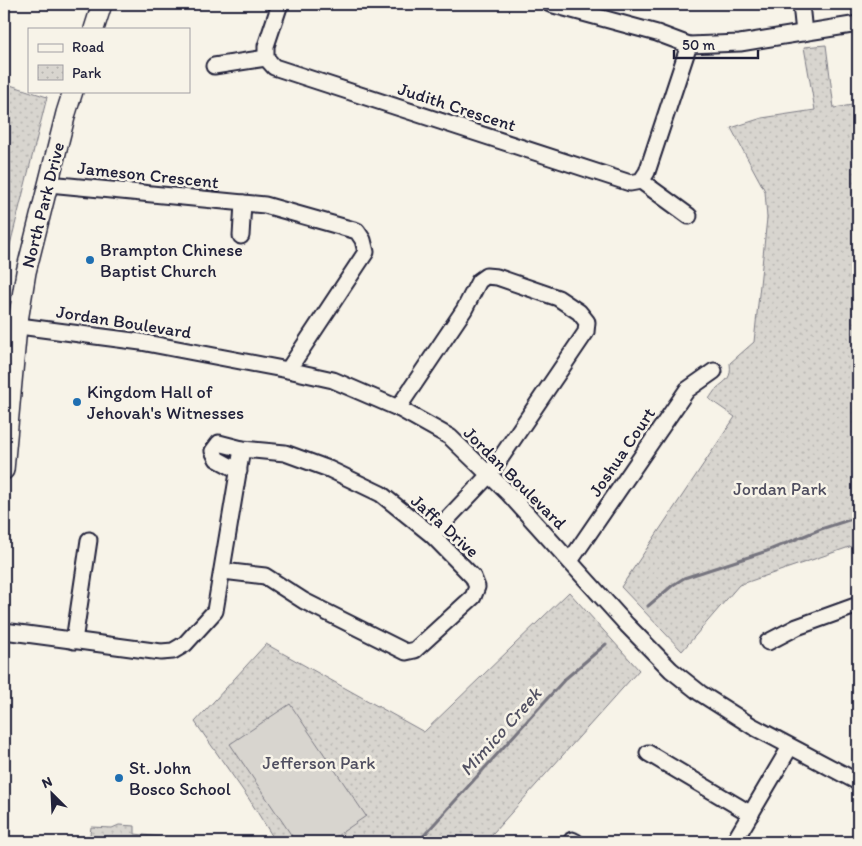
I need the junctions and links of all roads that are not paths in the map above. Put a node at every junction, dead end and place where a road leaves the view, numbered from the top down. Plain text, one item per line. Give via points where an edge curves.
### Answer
1 (102, 4) edge
2 (280, 4) edge
3 (550, 4) edge
4 (801, 4) edge
5 (858, 24) edge
6 (94, 28) edge
7 (804, 33) junction
8 (689, 45) junction
9 (266, 58) junction
10 (214, 66) dead end
11 (74, 92) edge
12 (641, 181) junction
13 (49, 184) junction
14 (243, 203) junction
15 (689, 216) dead end
16 (241, 236) dead end
17 (11, 325) edge
18 (288, 370) junction
19 (714, 371) dead end
20 (398, 408) junction
21 (242, 449) junction
22 (4, 470) edge
23 (239, 471) junction
24 (489, 475) junction
25 (432, 535) junction
26 (89, 540) dead end
27 (570, 561) junction
28 (223, 571) junction
29 (858, 605) edge
30 (4, 631) edge
31 (74, 641) junction
32 (768, 642) dead end
33 (790, 747) junction
34 (648, 753) dead end
35 (858, 782) edge
36 (751, 814) junction
37 (734, 842) edge

1 - 6 main road
2 - 9 street via 266,46
3 - 8 street
4 - 7 street
5 - 7 street
7 - 8 street via 740,43
8 - 12 street via 647,172
9 - 10 street
9 - 12 street, Judith Crescent via 274,67 630,183
11 - 13 main road, North Park Drive
12 - 15 street
13 - 14 street, Jameson Crescent
13 - 17 main road, North Park Drive
14 - 16 street
14 - 18 street, Jameson Crescent via 265,205 357,231 363,240 366,252
17 - 18 street, Jordan Boulevard via 141,342
17 - 22 main road, North Park Drive
18 - 20 street, Jordan Boulevard via 333,380
19 - 27 street, Joshua Court via 687,390
20 - 24 street, Jordan Boulevard via 450,437
20 - 24 street via 464,310 479,281 486,276 558,298 579,312 587,322 586,332
21 - 23 street
21 - 23 street, Jaffa Drive via 219,443 214,451 217,459
21 - 25 street, Jaffa Drive via 285,453 329,469 381,494
23 - 28 street
24 - 25 street
24 - 27 street, Jordan Boulevard
25 - 28 street, Jaffa Drive via 474,577 477,588 473,597 415,650 406,652 304,600 265,576
26 - 31 street
27 - 33 street, Jordan Boulevard via 671,670 734,715
28 - 31 street via 215,611 185,644 173,651
29 - 32 street via 797,627
30 - 31 street
33 - 35 street, Jordan Boulevard
33 - 36 street
34 - 36 street
36 - 37 street

